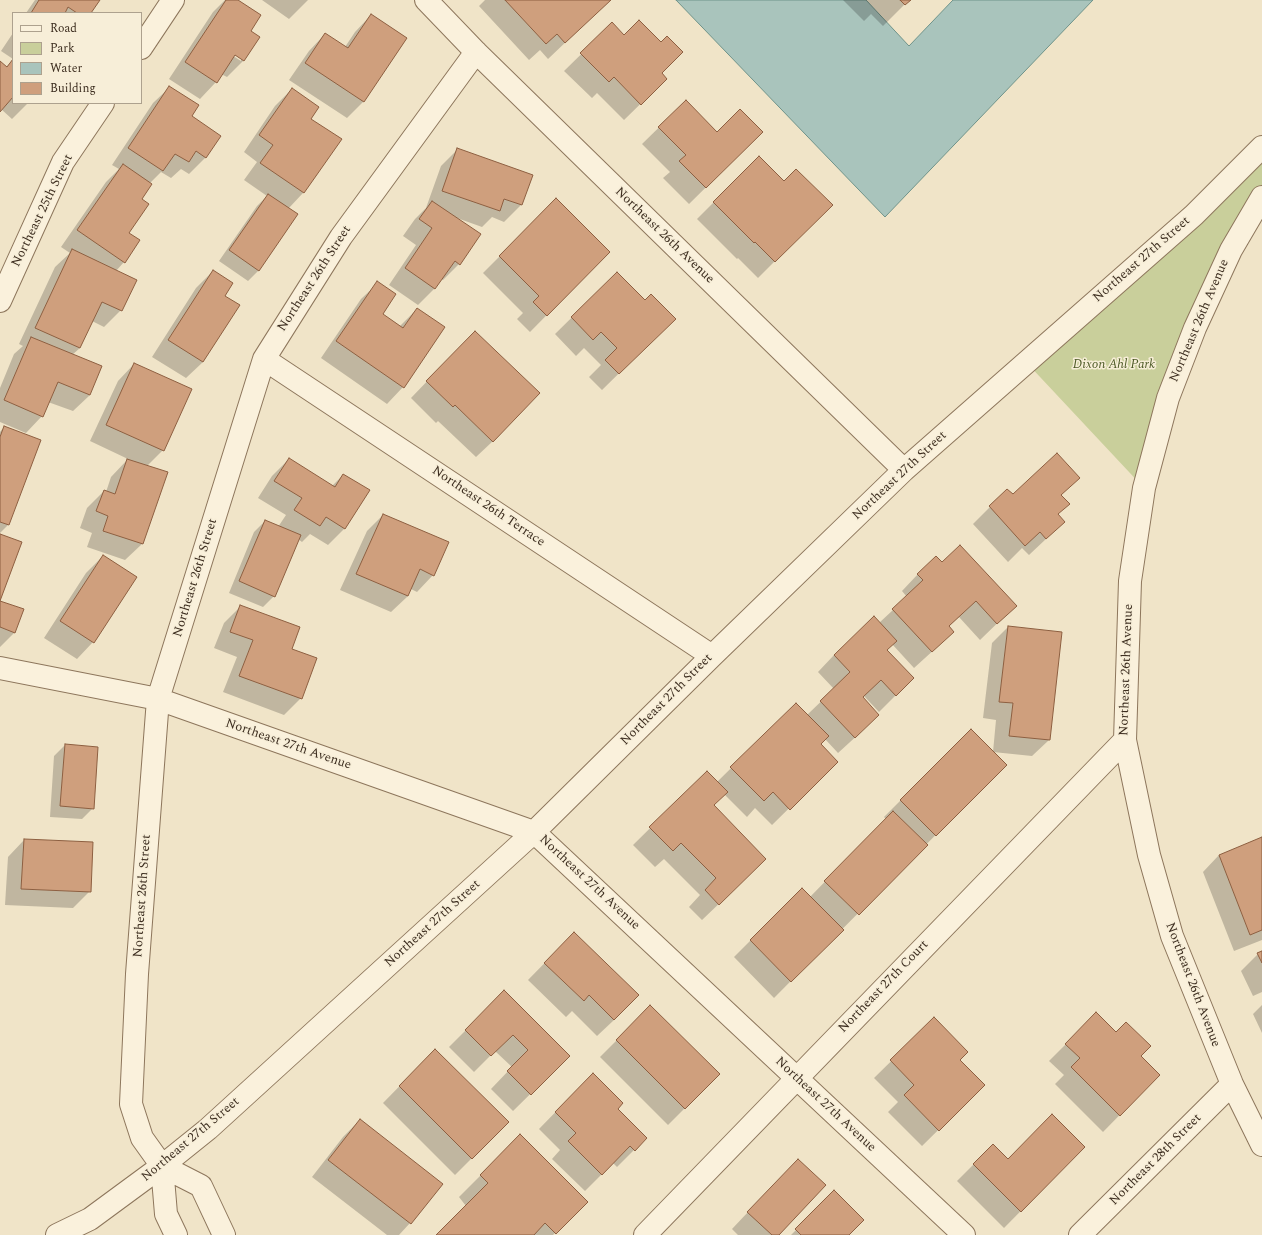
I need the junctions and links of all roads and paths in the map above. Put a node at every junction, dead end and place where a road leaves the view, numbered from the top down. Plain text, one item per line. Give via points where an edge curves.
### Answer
1 (173, 0) edge
2 (426, 0) edge
3 (142, 46) edge
4 (476, 52) junction
5 (102, 104) edge
6 (1262, 147) edge
7 (1262, 197) edge
8 (0, 301) edge
9 (264, 359) junction
10 (904, 470) junction
11 (712, 656) junction
12 (0, 668) edge
13 (158, 699) junction
14 (1125, 740) junction
15 (534, 832) junction
16 (796, 1078) junction
17 (1232, 1084) junction
18 (1262, 1145) edge
19 (162, 1166) junction
20 (57, 1235) edge
21 (176, 1235) edge
22 (224, 1235) edge
23 (645, 1235) edge
24 (964, 1235) edge
25 (1080, 1235) edge

1 - 3 street
2 - 4 street, Northeast 26th Avenue
4 - 9 street, Northeast 26th Street via 341,237
4 - 10 street, Northeast 26th Avenue
5 - 8 street, Northeast 25th Street via 63,162
6 - 10 street, Northeast 27th Street via 1194,215
7 - 14 street, Northeast 26th Avenue via 1231,250 1195,328 1168,398 1144,488 1130,581
9 - 11 street, Northeast 26th Terrace
9 - 13 street, Northeast 26th Street
10 - 11 street, Northeast 27th Street
11 - 15 street, Northeast 27th Street
12 - 13 street, Northeast 27th Avenue
13 - 15 street, Northeast 27th Avenue
13 - 19 street, Northeast 26th Street via 137,974 131,1104 142,1138
14 - 16 street, Northeast 27th Court
14 - 17 street, Northeast 26th Avenue via 1149,855 1172,936
15 - 16 street, Northeast 27th Avenue
15 - 19 street, Northeast 27th Street via 208,1129
16 - 23 street, Northeast 27th Court
16 - 24 street, Northeast 27th Avenue
17 - 18 street, Northeast 26th Avenue
17 - 25 street, Northeast 28th Street
19 - 20 street, Northeast 27th Street via 90,1218
19 - 21 street via 166,1214
19 - 22 street via 201,1186

